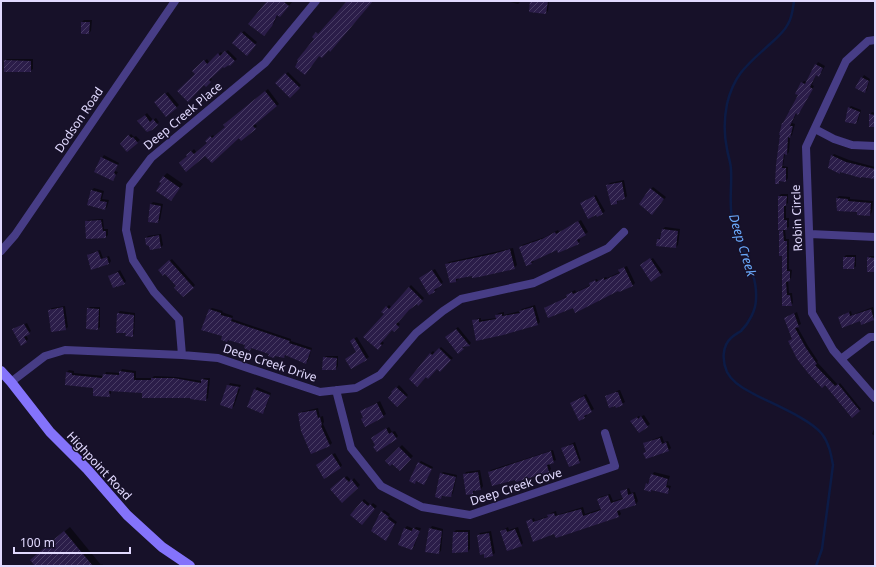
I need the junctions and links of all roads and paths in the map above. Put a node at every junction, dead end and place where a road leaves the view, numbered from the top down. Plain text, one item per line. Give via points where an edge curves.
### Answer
1 (175, 1) edge
2 (316, 1) edge
3 (875, 40) edge
4 (815, 129) junction
5 (875, 146) edge
6 (624, 232) dead end
7 (810, 234) junction
8 (875, 237) edge
9 (1, 251) edge
10 (875, 337) edge
11 (182, 355) junction
12 (841, 359) junction
13 (1, 371) edge
14 (11, 382) junction
15 (336, 390) junction
16 (875, 398) edge
17 (605, 433) dead end
18 (190, 566) edge

1 - 9 street, Dodson Road via 15,235
2 - 11 street, Deep Creek Place via 265,63 151,158 130,186 126,230 133,260 154,292 180,319
3 - 4 street, Robin Circle via 868,41 846,61
4 - 5 street via 852,145
4 - 7 street, Robin Circle via 806,147
6 - 15 street, Deep Creek Drive via 608,248 534,283 461,299 416,334 380,375 356,388
7 - 8 street
7 - 12 street, Robin Circle via 812,313
10 - 12 street via 870,337
11 - 14 street, Deep Creek Drive via 65,350 45,356
11 - 15 street, Deep Creek Drive via 218,358 320,392
12 - 16 street, Robin Circle
13 - 14 street, Highpoint Road
14 - 18 street, Highpoint Road via 50,432 127,515 162,547
15 - 17 street, Deep Creek Cove via 351,448 381,486 422,507 470,515 615,466

